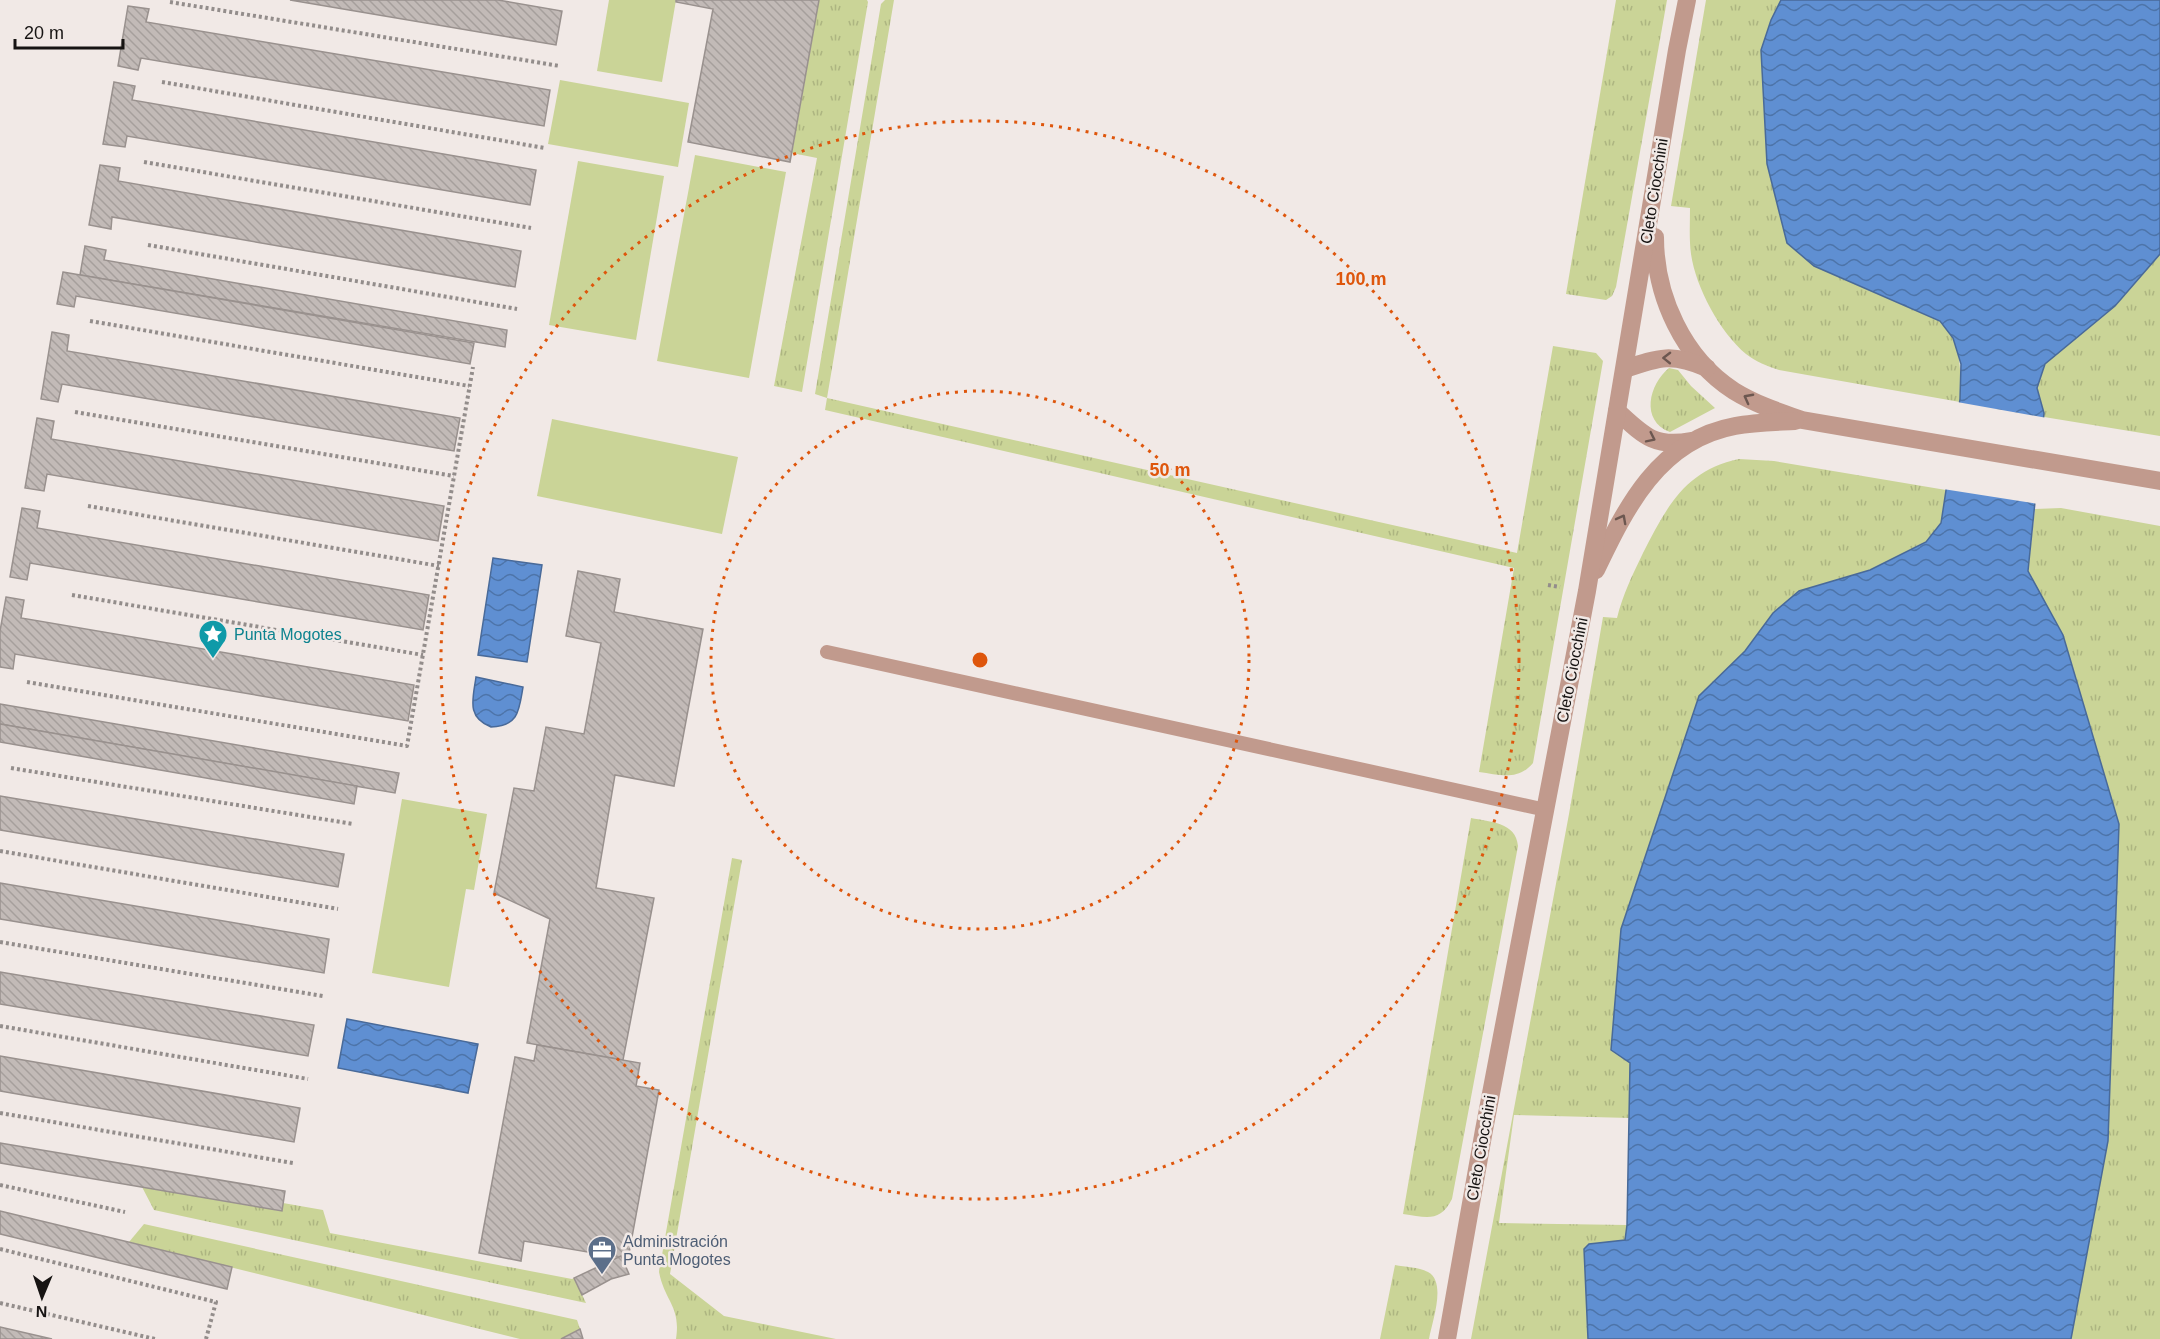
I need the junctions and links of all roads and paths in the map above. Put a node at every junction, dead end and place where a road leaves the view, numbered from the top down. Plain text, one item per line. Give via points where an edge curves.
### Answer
1 (1687, 0) edge
2 (170, 2) dead end
3 (560, 66) dead end
4 (162, 82) dead end
5 (545, 148) dead end
6 (144, 162) dead end
7 (1654, 190) junction
8 (531, 228) dead end
9 (148, 245) dead end
10 (517, 309) dead end
11 (90, 321) dead end
12 (473, 367) dead end
13 (1625, 369) junction
14 (1708, 369) junction
15 (469, 386) junction
16 (1617, 411) junction
17 (75, 412) dead end
18 (1802, 420) junction
19 (1693, 440) junction
20 (454, 476) junction
21 (2158, 480) edge
22 (88, 506) dead end
23 (439, 566) junction
24 (1587, 591) junction
25 (72, 595) dead end
26 (827, 652) dead end
27 (423, 655) junction
28 (27, 681) dead end
29 (11, 768) dead end
30 (1546, 810) junction
31 (353, 824) dead end
32 (0, 851) edge
33 (338, 909) dead end
34 (0, 942) edge
35 (323, 996) dead end
36 (0, 1026) edge
37 (308, 1079) dead end
38 (0, 1113) edge
39 (293, 1163) dead end
40 (0, 1185) edge
41 (124, 1212) dead end
42 (0, 1249) edge
43 (0, 1302) edge
44 (155, 1339) edge
45 (206, 1339) edge
46 (1447, 1339) edge

1 - 7 street, Cleto Ciocchini
2 - 3 path
4 - 5 path
6 - 8 path
7 - 13 street, Cleto Ciocchini
7 - 14 street via 1655,259 1662,290 1671,317
9 - 10 path
11 - 15 path
12 - 15 path
14 -> 13 street via 1673,358 1655,358
13 - 16 street, Cleto Ciocchini
18 -> 14 street via 1742,395
15 - 20 path
16 -> 19 street via 1645,436 1659,442
16 - 24 street, Cleto Ciocchini
17 - 20 path
18 - 19 street via 1733,426
18 - 21 street
24 -> 19 street via 1629,505 1652,472
20 - 23 path
22 - 23 path
23 - 27 path
24 - 30 street, Cleto Ciocchini
25 - 27 path
26 - 30 lane
27 - 28 path via 407,746
29 - 31 path
30 - 46 street, Cleto Ciocchini
32 - 33 path
34 - 35 path
36 - 37 path
38 - 39 path
40 - 41 path
42 - 45 path via 216,1302
43 - 44 path

